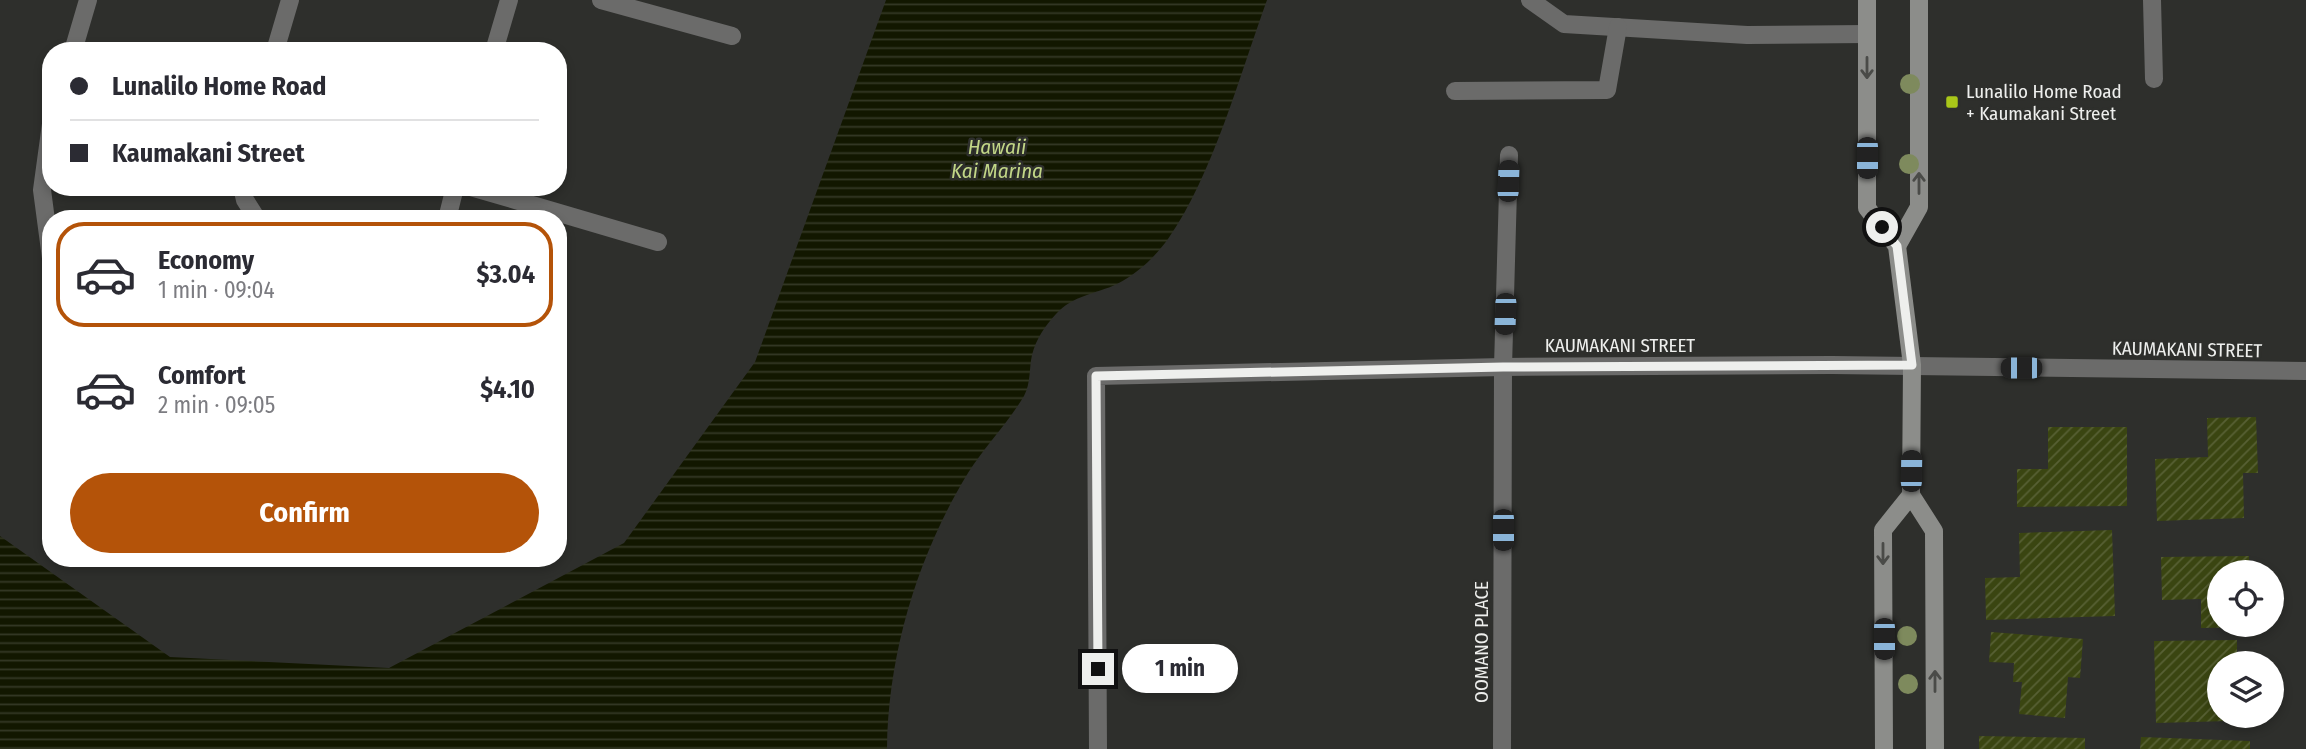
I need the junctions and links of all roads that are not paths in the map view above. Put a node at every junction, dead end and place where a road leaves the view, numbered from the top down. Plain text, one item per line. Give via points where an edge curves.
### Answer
1 (88, 0) edge
2 (290, 0) edge
3 (509, 0) edge
4 (601, 0) edge
5 (1530, 0) edge
6 (1867, 0) edge
7 (1919, 0) edge
8 (2152, 0) edge
9 (1618, 27) junction
10 (1867, 34) junction
11 (732, 36) dead end
12 (76, 42) edge
13 (278, 42) edge
14 (497, 42) edge
15 (2154, 79) dead end
16 (1455, 91) dead end
17 (1508, 155) dead end
18 (502, 196) edge
19 (549, 210) edge
20 (567, 215) edge
21 (658, 242) dead end
22 (1897, 246) junction
23 (1912, 365) junction
24 (1503, 367) junction
25 (2306, 371) edge
26 (1911, 495) junction
27 (1098, 749) edge
28 (1502, 749) edge
29 (1884, 749) edge
30 (1935, 749) edge

1 - 12 street
2 - 13 street
3 - 14 street
4 - 11 street
5 - 9 street via 1564,24
6 - 10 main road
22 -> 7 main road via 1920,207
8 - 15 street
9 - 10 street via 1748,35
9 - 16 street via 1607,90
10 -> 22 main road via 1867,208
17 - 24 street, OOMANO PLACE
18 - 19 street
20 - 21 street
22 - 23 main road
23 - 24 street, KAUMAKANI STREET
23 - 25 street, KAUMAKANI STREET
23 - 26 main road
24 - 27 street, KAUMAKANI STREET via 1096,376
24 - 28 street, OOMANO PLACE
26 -> 29 main road via 1883,530
30 -> 26 main road via 1934,531

